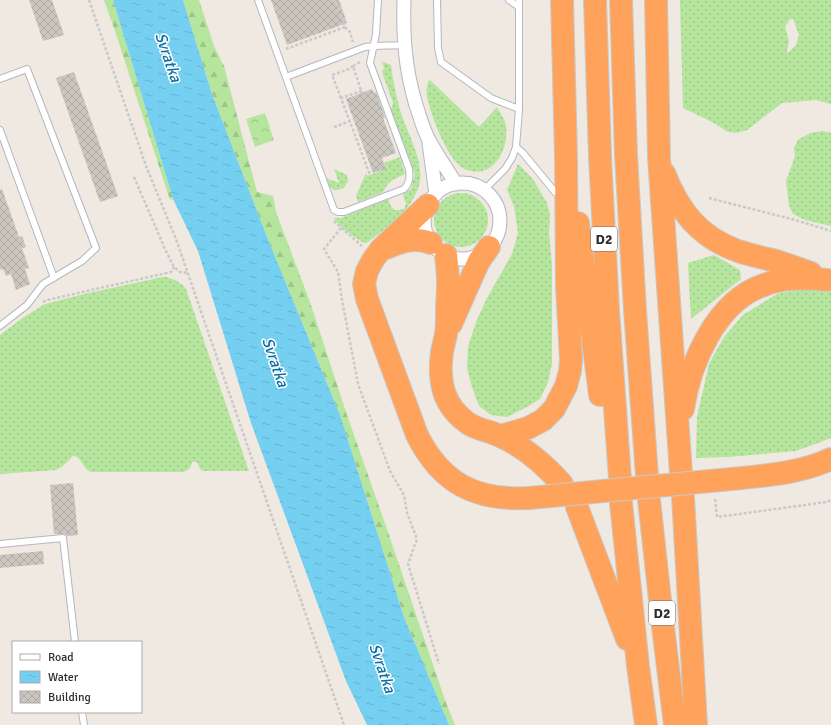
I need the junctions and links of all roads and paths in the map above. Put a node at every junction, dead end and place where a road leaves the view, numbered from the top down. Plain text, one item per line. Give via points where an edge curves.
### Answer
1 (89, 0) edge
2 (258, 0) edge
3 (335, 0) edge
4 (378, 0) edge
5 (404, 0) edge
6 (437, 0) edge
7 (509, 0) edge
8 (519, 0) edge
9 (562, 0) edge
10 (595, 0) edge
11 (621, 0) edge
12 (656, 0) edge
13 (518, 7) junction
14 (404, 45) junction
15 (374, 46) junction
16 (277, 52) junction
17 (352, 66) dead end
18 (286, 77) junction
19 (0, 78) edge
20 (362, 91) dead end
21 (341, 98) junction
22 (519, 109) junction
23 (351, 120) junction
24 (334, 127) dead end
25 (0, 130) edge
26 (429, 139) junction
27 (516, 147) junction
28 (566, 157) junction
29 (659, 158) junction
30 (370, 175) dead end
31 (134, 177) dead end
32 (456, 184) junction
33 (484, 190) junction
34 (555, 192) dead end
35 (709, 198) dead end
36 (432, 199) junction
37 (341, 228) dead end
38 (831, 231) edge
39 (490, 247) junction
40 (381, 249) junction
41 (438, 249) junction
42 (174, 267) junction
43 (188, 273) junction
44 (54, 278) junction
45 (829, 280) edge
46 (39, 305) dead end
47 (0, 326) edge
48 (446, 334) junction
49 (500, 436) junction
50 (831, 459) edge
51 (647, 476) dead end
52 (562, 484) dead end
53 (714, 496) dead end
54 (683, 497) dead end
55 (649, 500) dead end
56 (831, 500) edge
57 (622, 503) dead end
58 (577, 507) dead end
59 (0, 544) edge
60 (75, 641) edge
61 (439, 664) dead end
62 (638, 666) junction
63 (82, 713) edge
64 (84, 725) edge
65 (344, 725) edge
66 (646, 725) edge
67 (675, 725) edge
68 (696, 725) edge

1 - 43 path via 146,166
2 - 16 lane
3 - 16 path via 345,27
4 - 15 lane
5 - 14 street
6 - 22 lane via 438,48 442,62 491,98
7 - 13 lane
8 - 13 lane
9 - 28 highway
10 - 28 highway, D2 via 615,479 577,215
11 - 51 highway, D2 via 626,155
12 - 29 highway
13 - 22 lane
14 - 15 lane
14 - 26 street via 412,91
15 - 18 lane via 365,47
15 - 18 lane via 370,63 409,170 409,181 404,189 344,212 334,210
16 - 18 lane
17 - 21 path via 332,75
19 - 44 lane via 27,70 96,248 82,261
20 - 21 path
21 - 23 path
22 - 27 lane
23 - 24 path
23 - 30 path
25 - 44 lane
26 - 32 street
26 - 36 street
27 - 33 lane via 505,169
27 - 34 lane via 523,152
28 - 49 highway via 570,371 566,386 554,409 543,420 528,428
29 - 45 highway via 670,189 680,206 702,230 737,250
29 - 45 highway via 680,466 681,426 687,386 708,335 718,320 743,295 764,284 796,278
31 - 42 path
32 - 33 street via 466,184
32 - 36 street via 442,189
33 - 39 street via 497,207 499,217 496,238
35 - 38 path
36 - 40 highway
36 - 41 street via 424,214 424,224 426,234
37 - 61 path via 324,249 338,272 358,384 390,471 404,495 407,513 417,538 408,564
39 - 41 street via 474,257 464,259 455,258
39 - 48 highway via 479,261
40 - 41 highway via 409,240 419,240
40 - 50 highway, bridge via 367,271 364,284 417,435 433,462 448,476 473,491 498,498 529,498 787,473
41 - 48 highway via 448,282
42 - 43 path via 180,272
42 - 46 path via 171,272 47,300
43 - 65 path
44 - 47 lane via 43,284 27,305
48 - 49 highway via 440,366 443,389 449,404 470,424
49 - 52 highway via 526,450
53 - 56 path via 717,517
54 - 68 highway
55 - 67 highway, D2
57 - 62 highway, D2
58 - 62 highway
59 - 60 lane via 63,538
62 - 66 highway, D2
63 - 64 lane

